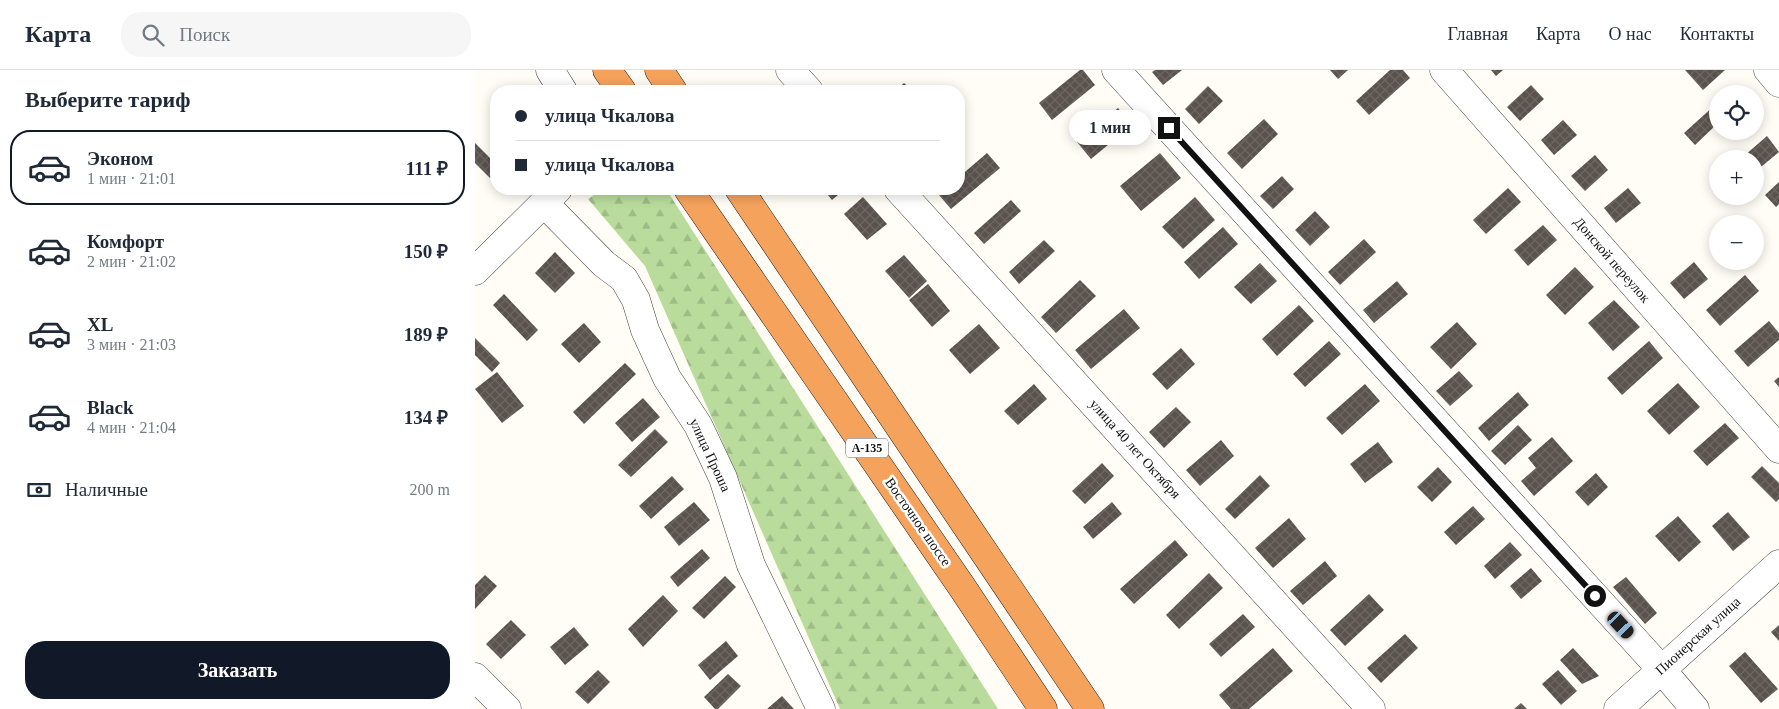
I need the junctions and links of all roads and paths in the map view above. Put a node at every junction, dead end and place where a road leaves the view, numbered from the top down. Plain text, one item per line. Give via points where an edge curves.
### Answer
1 (550, 70) edge
2 (607, 70) edge
3 (659, 70) edge
4 (790, 70) edge
5 (1116, 70) edge
6 (1444, 70) edge
7 (1768, 70) edge
8 (1779, 83) edge
9 (559, 85) edge
10 (618, 85) edge
11 (669, 85) edge
12 (804, 85) edge
13 (693, 195) edge
14 (743, 195) edge
15 (903, 195) edge
16 (551, 196) edge
17 (475, 271) edge
18 (1779, 449) edge
19 (1779, 564) edge
20 (1661, 669) junction
21 (475, 677) edge
22 (507, 709) edge
23 (821, 709) edge
24 (1043, 709) edge
25 (1090, 709) edge
26 (1371, 709) edge
27 (1618, 709) edge
28 (1695, 709) edge

1 - 9 street
2 - 10 highway
3 - 11 highway
4 - 12 street
5 - 20 street
6 - 18 street, Донской переулок
7 - 8 street
13 - 24 highway, Восточное шоссе / А-135
14 - 25 highway, А-135
15 - 26 street, улица 40 лет Октября
16 - 17 street
16 - 23 street, улица Проша via 604,264 625,279 667,378 698,425 723,478 751,565
19 - 20 street, Пионерская улица
20 - 27 street, Пионерская улица
20 - 28 street
21 - 22 street

